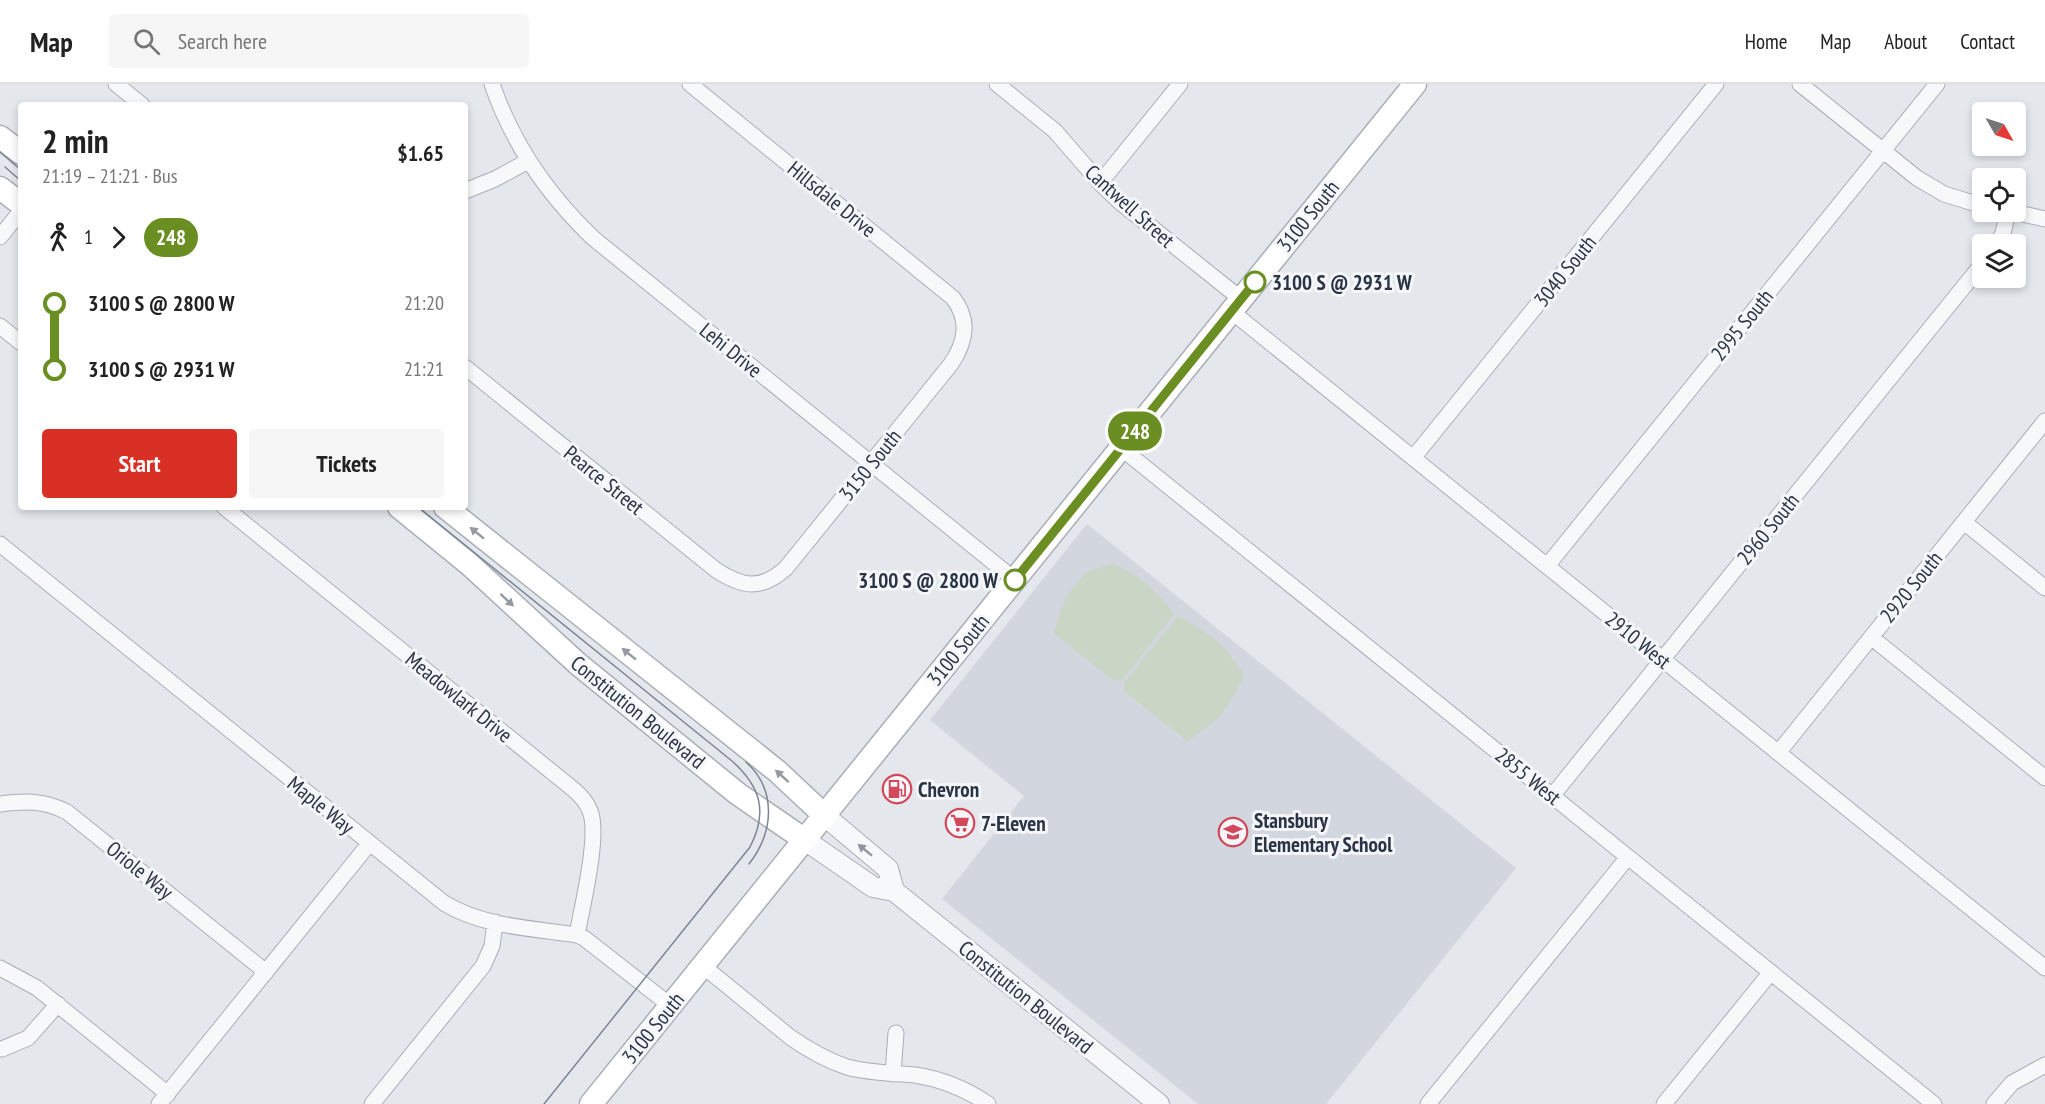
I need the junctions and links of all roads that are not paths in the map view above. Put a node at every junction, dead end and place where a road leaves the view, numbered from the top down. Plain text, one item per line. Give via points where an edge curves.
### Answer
1 (116, 84) edge
2 (492, 84) edge
3 (690, 84) edge
4 (997, 84) edge
5 (1180, 84) edge
6 (1415, 84) edge
7 (1716, 84) edge
8 (1800, 84) edge
9 (1937, 84) edge
10 (138, 102) edge
11 (0, 137) edge
12 (18, 151) edge
13 (1883, 151) junction
14 (528, 161) junction
15 (1101, 183) junction
16 (0, 188) edge
17 (468, 190) edge
18 (18, 202) edge
19 (1972, 203) edge
20 (18, 215) edge
21 (2026, 215) edge
22 (2045, 219) edge
23 (0, 237) edge
24 (1972, 277) edge
25 (1236, 305) junction
26 (964, 321) joint
27 (0, 326) edge
28 (18, 341) edge
29 (468, 369) edge
30 (2045, 421) edge
31 (1121, 448) junction
32 (1413, 458) junction
33 (871, 463) junction
34 (228, 510) edge
35 (403, 510) edge
36 (449, 510) edge
37 (1964, 522) junction
38 (0, 544) edge
39 (1547, 566) junction
40 (1015, 580) junction
41 (748, 585) joint
42 (2045, 588) edge
43 (1871, 637) junction
44 (1662, 659) junction
45 (1778, 753) junction
46 (2045, 778) edge
47 (1552, 796) junction
48 (0, 804) edge
49 (825, 816) junction
50 (805, 840) junction
51 (369, 844) junction
52 (1628, 857) junction
53 (894, 891) junction
54 (495, 922) junction
55 (577, 935) junction
56 (703, 966) junction
57 (0, 968) edge
58 (2045, 968) edge
59 (266, 972) junction
60 (1771, 972) junction
61 (58, 1004) junction
62 (671, 1006) junction
63 (896, 1033) dead end
64 (2, 1049) dead end
65 (2045, 1065) edge
66 (893, 1074) junction
67 (163, 1099) edge
68 (372, 1104) edge
69 (591, 1104) edge
70 (988, 1104) edge
71 (1159, 1104) edge
72 (1428, 1104) edge
73 (1664, 1104) edge
74 (1934, 1104) edge
75 (1994, 1104) edge

1 - 10 street
2 - 14 street, Lehi Drive
3 - 26 street, Hillsdale Drive via 947,292
4 - 15 street, Cantwell Street via 1055,131
5 - 15 street
6 - 25 main road, 3100 South
7 - 32 street, 3040 South
8 - 13 street
9 - 13 street, 2995 South
11 - 12 main road
13 - 19 street via 1930,187
13 - 39 street, 2995 South
14 - 17 street
14 - 33 street, Lehi Drive via 560,204 593,238
15 - 25 street, Cantwell Street
16 - 18 main road
20 - 23 street
21 - 22 street
24 - 44 street, 2960 South
25 - 31 main road, 3100 South
25 - 32 street, 2910 West
26 - 33 street, 3150 South via 958,354
27 - 28 street
29 - 41 street, Pearce Street via 716,570
30 - 37 street, 2920 South
31 - 40 main road, 3100 South
31 - 47 street, 2855 West
32 - 39 street, 2910 West
33 - 40 street, Lehi Drive
33 - 41 street, 3150 South via 786,568 768,581
34 - 55 street, Meadowlark Drive via 585,801 594,835
35 -> 50 main road, Constitution Boulevard via 469,564 578,664 738,794
49 -> 36 main road, Constitution Boulevard via 777,771
37 - 42 street
37 - 43 street, 2920 South
38 - 51 street, Maple Way
39 - 44 street, 2910 West
40 - 49 main road, 3100 South
43 - 45 street, 2920 South
43 - 46 street
44 - 45 street, 2910 West
44 - 47 street, 2960 South
45 - 58 street, 2910 West
47 - 52 street, 2855 West
48 - 59 street, Oriole Way via 40,802 67,812
49 - 50 main road, 3100 South
53 -> 49 street, Constitution Boulevard via 888,869
50 - 53 street, Constitution Boulevard via 873,887
50 - 56 main road, 3100 South
51 - 54 street, Maple Way via 450,906
51 - 59 street
52 - 60 street, 2855 West
52 - 72 street
53 - 71 street, Constitution Boulevard
54 - 55 street, Maple Way
54 - 68 street via 492,946 483,966
55 - 62 street, Maple Way
56 - 62 main road, 3100 South
56 - 66 street via 804,1047 848,1067
57 - 61 street
59 - 67 street
60 - 73 street
60 - 74 street, 2855 West
61 - 64 street via 28,1038
61 - 67 street
62 - 69 main road, 3100 South
63 - 66 street
65 - 75 street via 2012,1083
66 - 70 street via 944,1082

